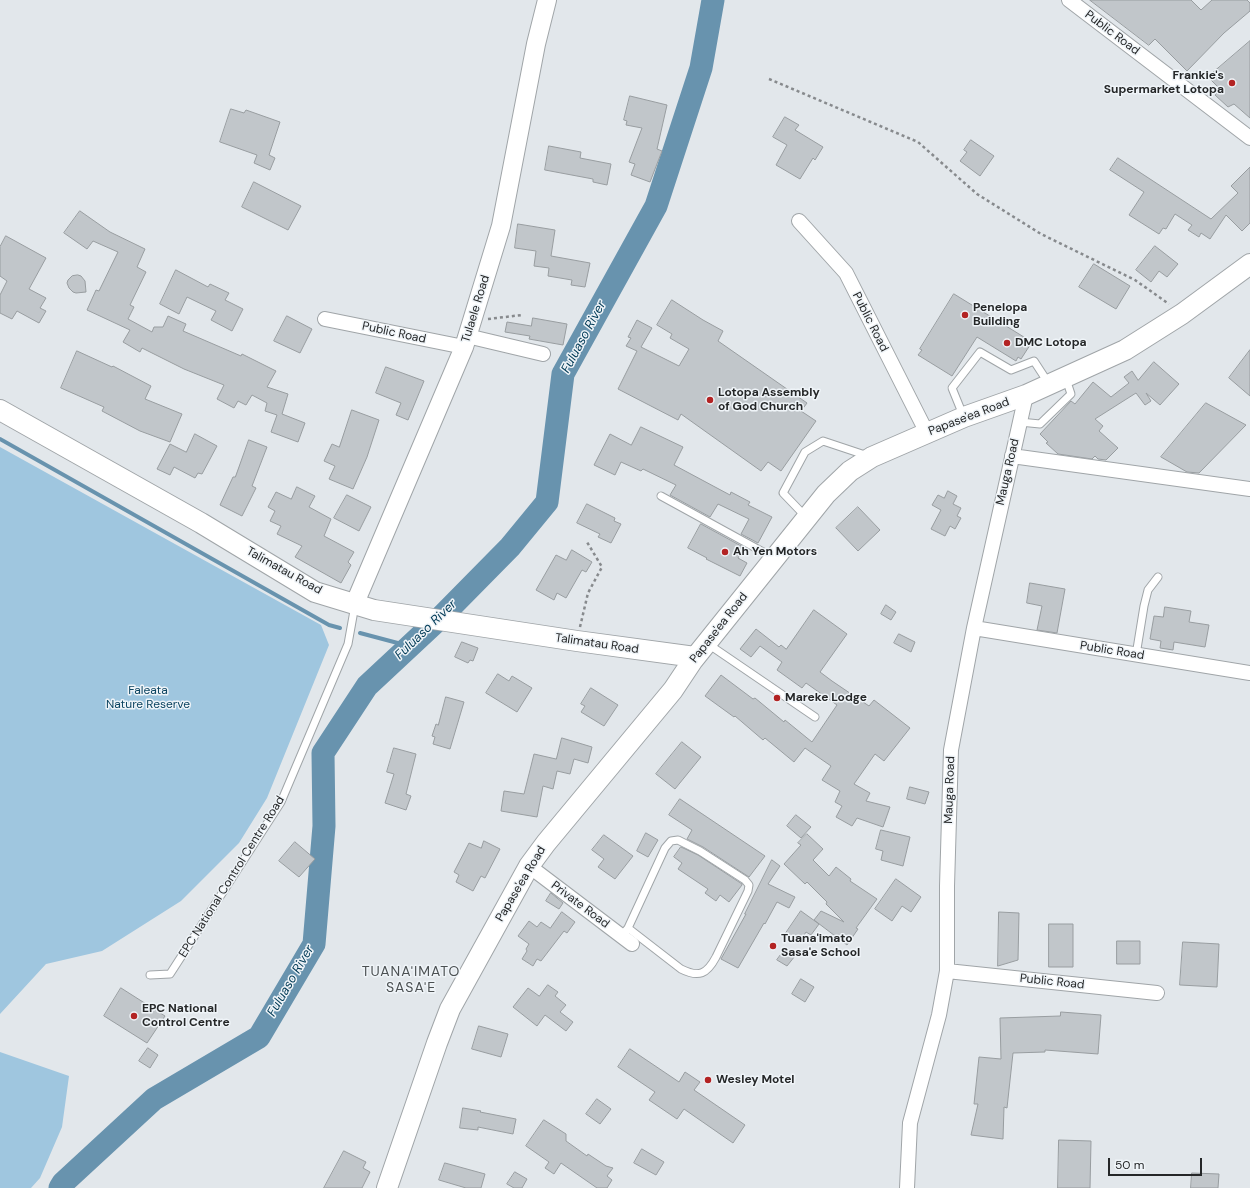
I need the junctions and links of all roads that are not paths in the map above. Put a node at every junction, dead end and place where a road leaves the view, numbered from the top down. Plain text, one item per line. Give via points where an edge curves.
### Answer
1 (547, 0) edge
2 (1069, 0) edge
3 (1250, 138) edge
4 (799, 221) dead end
5 (1250, 264) edge
6 (325, 319) dead end
7 (468, 335) junction
8 (543, 354) dead end
9 (1058, 381) junction
10 (1026, 395) junction
11 (0, 410) edge
12 (964, 417) junction
13 (1020, 422) junction
14 (927, 433) junction
15 (1012, 456) junction
16 (872, 457) junction
17 (1250, 489) edge
18 (661, 496) dead end
19 (806, 517) junction
20 (774, 558) junction
21 (1158, 577) dead end
22 (355, 603) junction
23 (974, 628) junction
24 (701, 650) junction
25 (1136, 655) junction
26 (1250, 673) edge
27 (815, 717) dead end
28 (529, 866) junction
29 (627, 936) junction
30 (947, 971) junction
31 (150, 975) dead end
32 (1157, 993) dead end
33 (387, 1188) edge
34 (907, 1188) edge

1 - 7 street, Tulaele Road via 536,44 502,226
2 - 3 street, Public Road
4 - 14 street, Public Road via 846,273
5 - 9 main road, Papase'ea Road via 1182,314 1125,350
6 - 7 street, Public Road
7 - 8 street, Public Road
7 - 22 street, Tulaele Road
9 - 10 main road, Papase'ea Road
9 - 12 lane via 1034,361 1011,370 980,352 952,388
9 - 13 lane via 1071,394 1040,424
10 - 12 main road, Papase'ea Road
10 - 13 street, Mauga Road
11 - 22 main road, Talimatau Road via 201,523 315,592
12 - 14 main road, Papase'ea Road
13 - 15 street, Mauga Road
14 - 16 main road, Papase'ea Road
15 - 17 street
15 - 23 street, Mauga Road
16 - 19 main road, Papase'ea Road via 850,471
16 - 19 lane via 823,441 805,452 784,493
18 - 20 lane
19 - 20 main road, Papase'ea Road
20 - 24 main road, Papase'ea Road
21 - 25 lane via 1148,590
22 - 24 main road, Talimatau Road via 374,610 577,641
22 - 31 lane, EPC National Control Centre Road via 348,644 281,802 170,974
23 - 25 street, Public Road
23 - 30 street, Mauga Road via 951,750
24 - 27 lane
24 - 28 main road, Papase'ea Road via 673,690
25 - 26 street, Public Road
28 - 29 street, Private Road
28 - 33 main road, Papase'ea Road via 450,1009
29 - 29 lane via 665,848 671,840 678,840 700,851 749,885 716,957 705,972 690,973 681,969
30 - 32 street, Public Road
30 - 34 street, Mauga Road via 939,1015 910,1123

